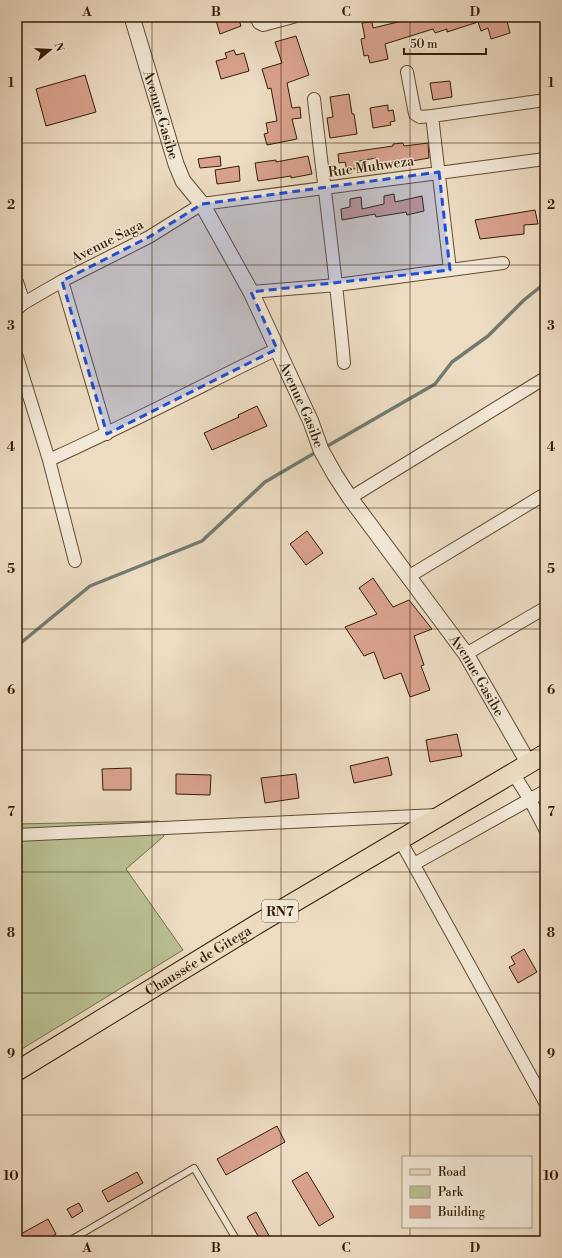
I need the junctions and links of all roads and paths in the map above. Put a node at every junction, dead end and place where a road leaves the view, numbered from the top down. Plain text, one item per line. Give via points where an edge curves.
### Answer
1 (132, 17) edge
2 (256, 17) edge
3 (293, 17) edge
4 (408, 72) dead end
5 (314, 98) dead end
6 (545, 100) edge
7 (432, 116) junction
8 (545, 159) edge
9 (439, 172) junction
10 (324, 187) junction
11 (202, 204) junction
12 (503, 263) dead end
13 (450, 270) junction
14 (62, 281) junction
15 (17, 282) edge
16 (337, 285) junction
17 (251, 292) junction
18 (20, 306) edge
19 (277, 349) junction
20 (17, 357) edge
21 (344, 363) dead end
22 (545, 378) edge
23 (107, 434) junction
24 (50, 460) junction
25 (545, 494) edge
26 (350, 498) junction
27 (75, 561) dead end
28 (408, 578) junction
29 (545, 608) edge
30 (466, 654) junction
31 (545, 754) edge
32 (529, 764) junction
33 (513, 773) junction
34 (545, 791) edge
35 (530, 800) junction
36 (440, 815) junction
37 (545, 829) edge
38 (17, 835) edge
39 (400, 840) junction
40 (414, 864) junction
41 (17, 1071) edge
42 (545, 1102) edge
43 (69, 1241) edge
44 (232, 1241) edge

1 - 11 street, Avenue Gasibe via 176,164 183,181
2 - 3 street via 263,25
4 - 7 street via 415,114 420,117
5 - 10 street
6 - 7 street
7 - 9 street
8 - 9 street, Rue Muhweza
9 - 10 street, Rue Muhweza
9 - 13 street
10 - 11 street, Rue Muhweza
10 - 16 street
11 - 14 street, Avenue Saga via 149,237
11 - 17 street, Avenue Gasibe
12 - 13 street
13 - 16 street
14 - 18 street, Avenue Saga
14 - 23 street
15 - 18 street
16 - 17 street
16 - 21 street
17 - 19 street, Avenue Gasibe
19 - 23 street
19 - 26 street, Avenue Gasibe via 321,450
20 - 24 street
22 - 26 street
23 - 24 street
24 - 27 street
25 - 28 street
26 - 28 street, Avenue Gasibe
28 - 30 street, Avenue Gasibe
29 - 30 street
30 - 32 street, Avenue Gasibe
31 - 32 main road, Chaussée de Gitega / RN7
32 - 33 main road, Chaussée de Gitega / RN7
33 - 35 street
33 - 36 main road, Chaussée de Gitega / RN7
34 - 35 street
35 - 37 street
35 - 40 street
36 - 38 street
36 - 39 main road, Chaussée de Gitega / RN7
39 - 40 street
39 - 41 main road, Chaussée de Gitega / RN7
40 - 42 street
43 - 44 lane via 194,1168 236,1239

